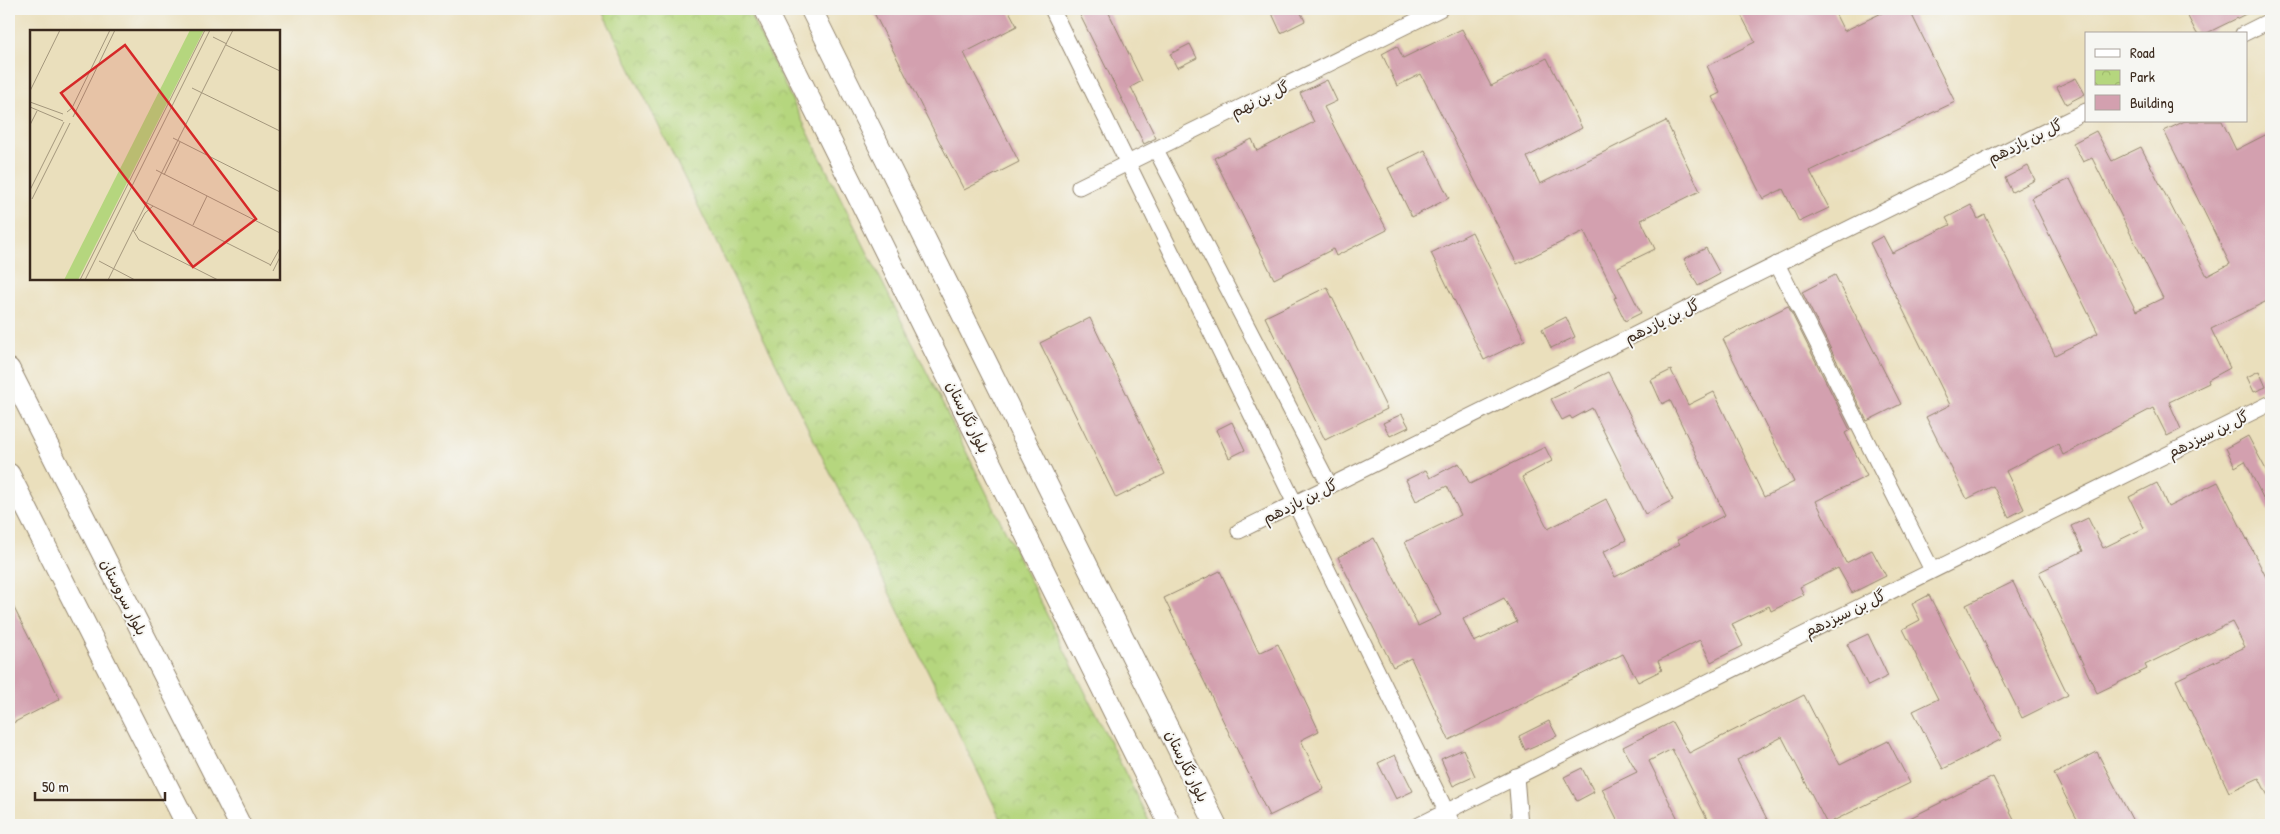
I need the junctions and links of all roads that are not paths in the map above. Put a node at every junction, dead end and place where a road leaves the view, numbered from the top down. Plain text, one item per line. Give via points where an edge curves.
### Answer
1 (765, 9) edge
2 (811, 9) edge
3 (1052, 9) edge
4 (1440, 9) edge
5 (2271, 20) edge
6 (2247, 32) edge
7 (2085, 111) edge
8 (1156, 150) junction
9 (1128, 164) junction
10 (1078, 188) dead end
11 (1777, 264) junction
12 (9, 369) edge
13 (2271, 403) edge
14 (9, 474) edge
15 (1330, 486) junction
16 (1294, 503) junction
17 (1239, 531) dead end
18 (1932, 570) junction
19 (1516, 776) junction
20 (1446, 811) junction
21 (187, 825) edge
22 (240, 825) edge
23 (1170, 825) edge
24 (1216, 825) edge
25 (1419, 825) edge
26 (1453, 825) edge
27 (1520, 825) edge

1 - 23 street, بلوار نگارستان
2 - 24 street, بلوار نگارستان
3 - 9 street
4 - 8 street, گل بن نهم
5 - 6 street
7 - 11 street, گل بن یازدهم
8 - 9 street, گل بن نهم
8 - 15 street
9 - 10 street, گل بن نهم
9 - 16 street
11 - 15 street, گل بن یازدهم
11 - 18 street
12 - 22 street, بلوار سروستان
13 - 18 street, گل بن سیزدهم
14 - 21 street
15 - 16 street, گل بن یازدهم
16 - 17 street, گل بن یازدهم
16 - 20 street
18 - 19 street, گل بن سیزدهم
19 - 20 street, گل بن سیزدهم
19 - 27 street
20 - 25 street, گل بن سیزدهم
20 - 26 street

